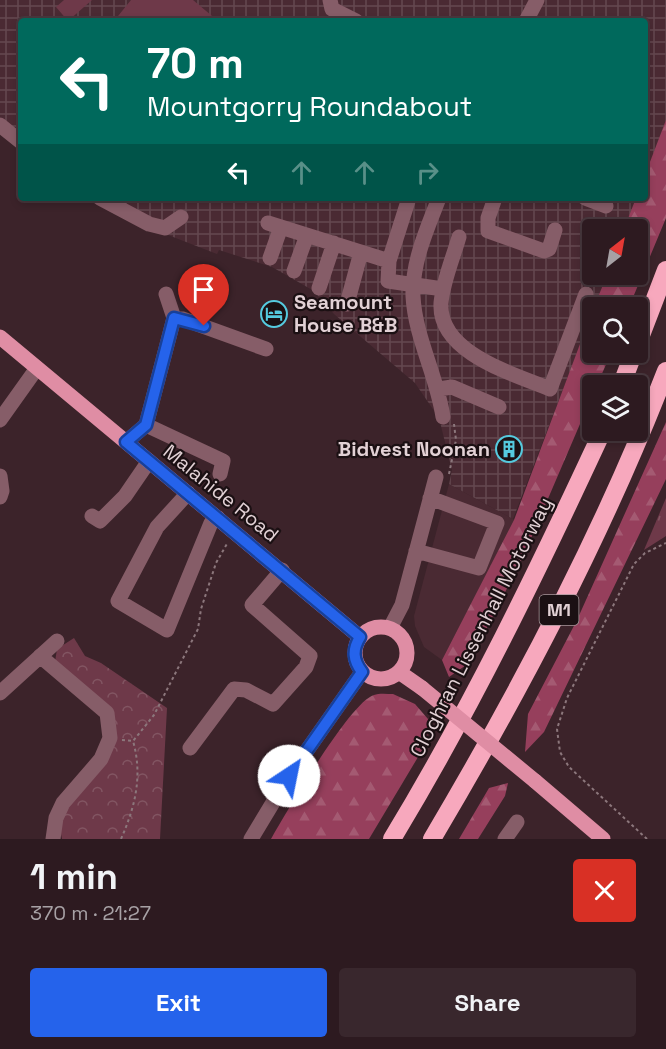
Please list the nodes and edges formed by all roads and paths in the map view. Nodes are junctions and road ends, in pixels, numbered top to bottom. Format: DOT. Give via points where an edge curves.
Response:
graph roads {
  1 [pos="330,0"];
  2 [pos="537,0"];
  3 [pos="350,18"];
  4 [pos="528,18"];
  5 [pos="0,125"];
  6 [pos="18,140"];
  7 [pos="106,201"];
  8 [pos="408,201"];
  9 [pos="438,201"];
  10 [pos="494,201"];
  11 [pos="593,201"];
  12 [pos="606,206"];
  13 [pos="182,217"];
  14 [pos="555,230"];
  15 [pos="307,235"];
  16 [pos="459,237"];
  17 [pos="334,243"];
  18 [pos="361,252"];
  19 [pos="270,258"];
  20 [pos="389,261"];
  21 [pos="666,270"];
  22 [pos="294,271"];
  23 [pos="414,285"];
  24 [pos="319,288"];
  25 [pos="443,289"];
  26 [pos="166,294"];
  27 [pos="586,294"];
  28 [pos="347,304"];
  29 [pos="648,317"];
  30 [pos="174,318"];
  31 [pos="0,337"];
  32 [pos="266,349"];
  33 [pos="37,368"];
  34 [pos="666,371"];
  35 [pos="439,389"];
  36 [pos="499,406"];
  37 [pos="443,417"];
  38 [pos="0,420"];
  39 [pos="146,425"];
  40 [pos="598,441"];
  41 [pos="126,442"];
  42 [pos="149,461"];
  43 [pos="220,474"];
  44 [pos="0,476"];
  45 [pos="436,477"];
  46 [pos="188,493"];
  47 [pos="0,497"];
  48 [pos="430,498"];
  49 [pos="92,516"];
  50 [pos="218,518"];
  51 [pos="236,532"];
  52 [pos="666,543"];
  53 [pos="416,551"];
  54 [pos="282,570"];
  55 [pos="390,628"];
  56 [pos="360,637"];
  57 [pos="57,641"];
  58 [pos="40,656"];
  59 [pos="362,672"];
  60 [pos="399,672"];
  61 [pos="0,693"];
  62 [pos="110,738"];
  63 [pos="133,741"];
  64 [pos="190,748"];
  65 [pos="517,822"];
  66 [pos="53,839"];
  67 [pos="121,839"];
  68 [pos="251,839"];
  69 [pos="392,839"];
  70 [pos="432,839"];
  71 [pos="505,839"];
  72 [pos="603,839"];
  73 [pos="647,839"];
  1 -- 3 [label="street" via="332,9"];
  2 -- 4 [label="street"];
  5 -- 6 [label="street"];
  7 -- 13 [label="street" via="165,228"];
  8 -- 20 [label="street"];
  9 -- 23 [label="street" via="419,254"];
  10 -- 14 [label="street" via="488,231 544,251 549,249"];
  11 -- 12 [label="street"];
  15 -- 17 [label="street"];
  15 -- 19 [label="street" via="274,225"];
  15 -- 22 [label="street"];
  16 -- 25 [label="street"];
  17 -- 18 [label="street"];
  17 -- 24 [label="street"];
  18 -- 20 [label="street"];
  18 -- 28 [label="street"];
  20 -- 23 [label="street" via="388,281"];
  21 -- 29 [label="highway"];
  23 -- 25 [label="street"];
  23 -- 35 [label="street" via="416,320"];
  25 -- 27 [label="street" via="445,323 457,343 477,358 549,389"];
  26 -- 30 [label="street"];
  30 -- 32 [label="street"];
  30 -- 39 [label="street"];
  31 -- 33 [label="main road, Malahide Road"];
  33 -- 38 [label="street"];
  33 -- 41 [label="main road, Malahide Road"];
  34 -- 70 [label="highway, M1" via="550,630"];
  35 -- 36 [label="street" via="452,387"];
  35 -- 37 [label="street"];
  37 -- 45 [label="path" via="449,417 456,426 455,449 449,476 437,473"];
  39 -- 41 [label="street"];
  39 -- 43 [label="street" via="224,461"];
  40 -- 69 [label="highway, Cloghran Lissenhall Motorway / M1" via="484,678"];
  41 -- 42 [label="main road, Malahide Road"];
  42 -- 46 [label="main road, Malahide Road"];
  42 -- 49 [label="street" via="126,496 100,521"];
  44 -- 47 [label="street"];
  45 -- 48 [label="street"];
  46 -- 50 [label="main road, Malahide Road"];
  46 -- 50 [label="street" via="157,527 118,601 167,630 211,523"];
  48 -- 53 [label="street"];
  48 -- 53 [label="street" via="497,523 479,568"];
  50 -- 51 [label="main road, Malahide Road"];
  51 -- 54 [label="main road, Malahide Road"];
  51 -- 63 [label="path" via="216,563 198,629 154,715"];
  52 -- 73 [label="path" via="634,564 567,698 557,729 560,752 569,767"];
  53 -- 55 [label="street" via="402,605"];
  54 -- 56 [label="main road, Malahide Road"];
  54 -- 64 [label="street" via="252,605 310,657 306,667 273,704 246,690 234,689"];
  55 -- 56 [label="main road" via="374,627"];
  55 -- 60 [label="main road" via="402,638 407,652"];
  56 -- 59 [label="main road" via="354,651"];
  57 -- 58 [label="street"];
  58 -- 61 [label="street"];
  58 -- 62 [label="street" via="107,713"];
  59 -- 60 [label="main road" via="377,679"];
  59 -- 68 [label="street" via="289,776"];
  60 -- 72 [label="main road, bridge"];
  62 -- 63 [label="path"];
  62 -- 66 [label="street" via="101,759 63,803"];
  63 -- 67 [label="path" via="138,761 137,789"];
  65 -- 71 [label="street"];
}
